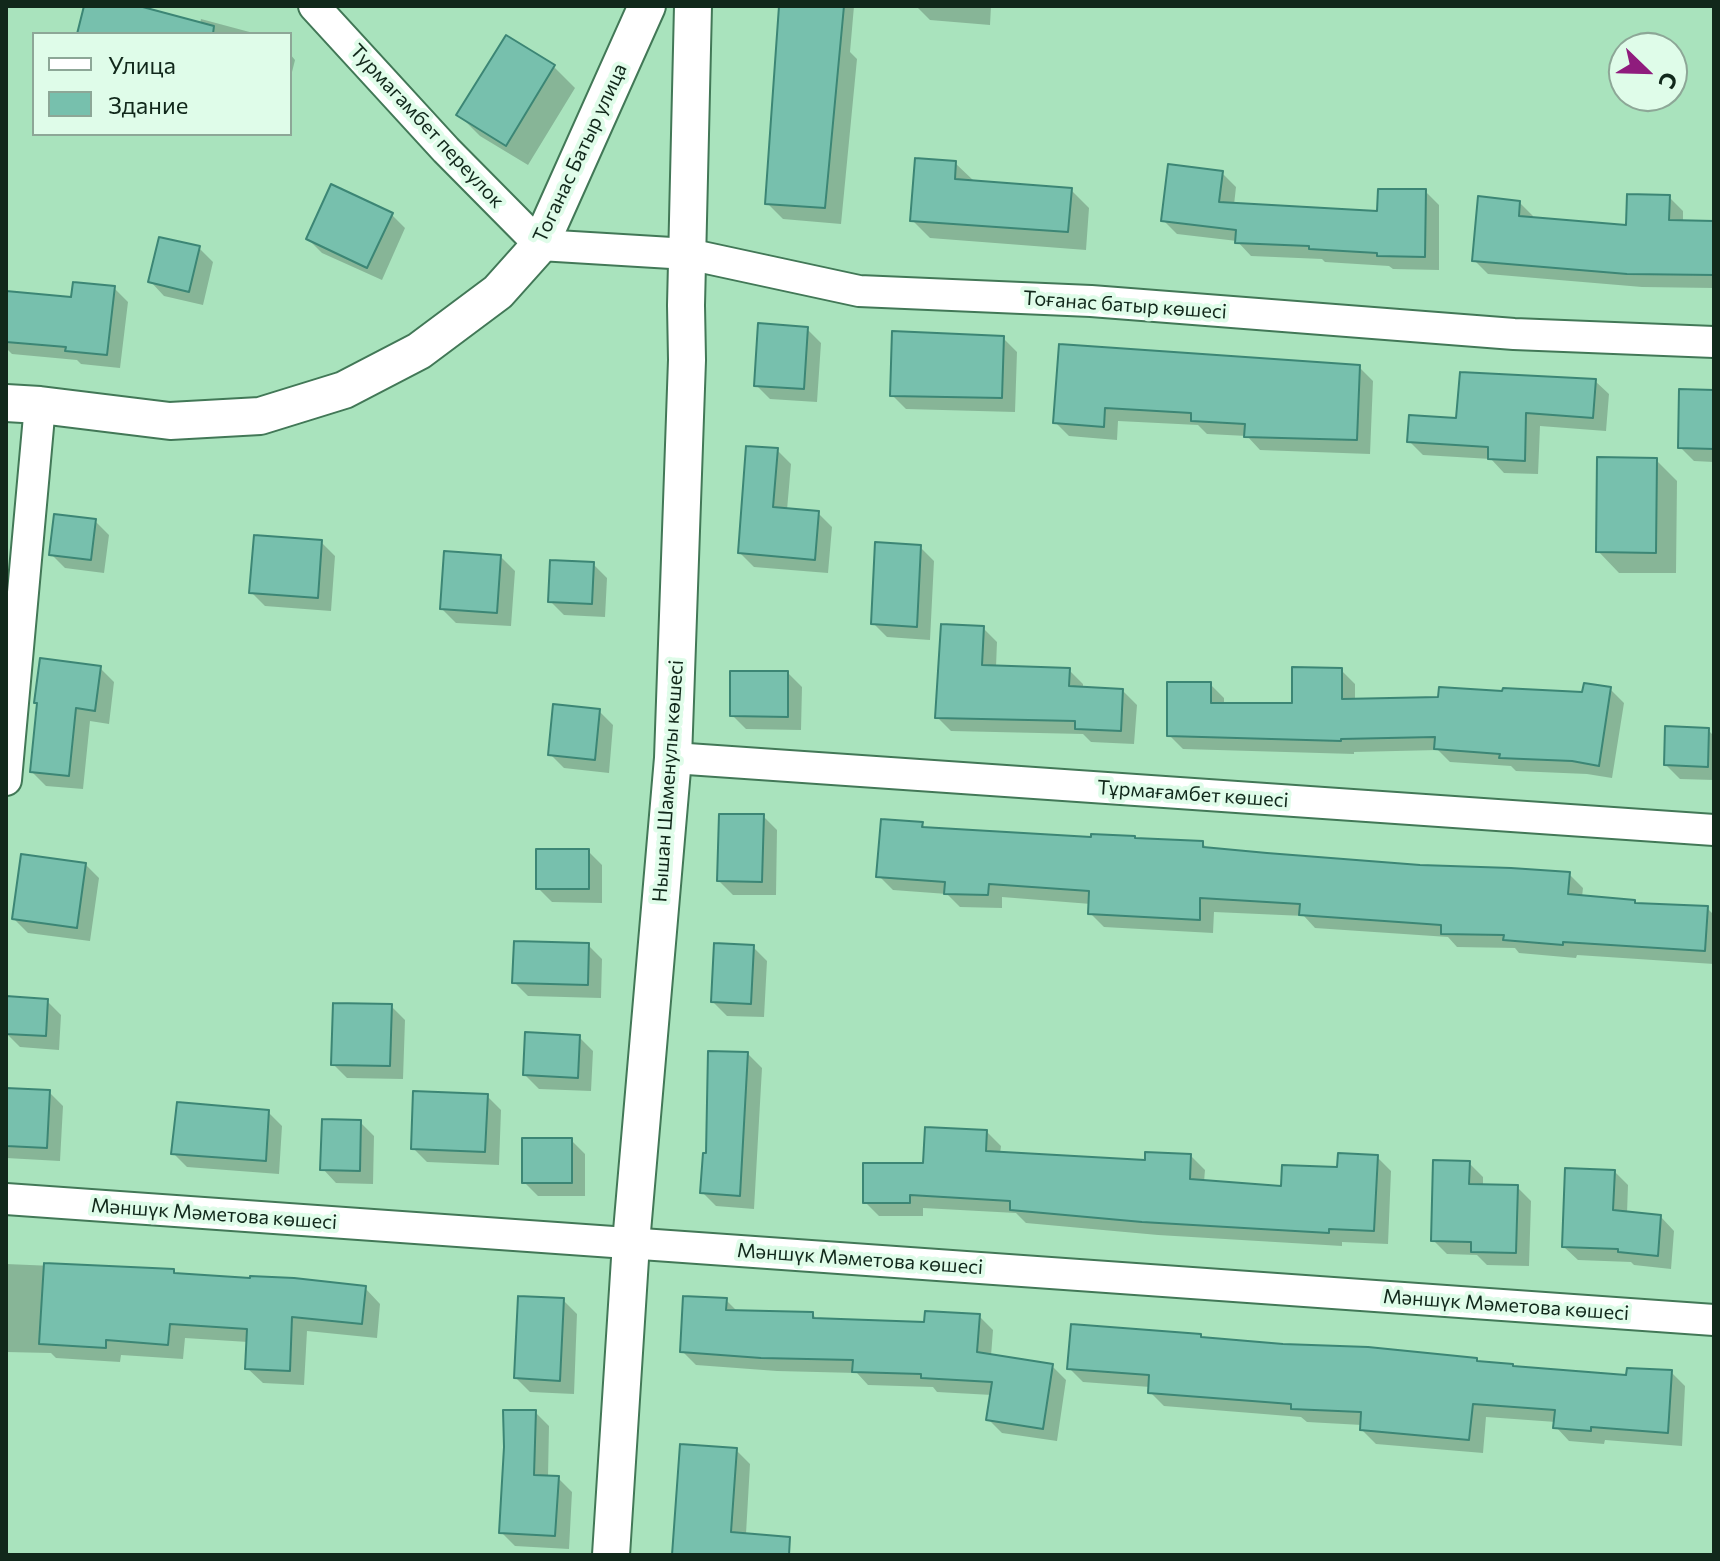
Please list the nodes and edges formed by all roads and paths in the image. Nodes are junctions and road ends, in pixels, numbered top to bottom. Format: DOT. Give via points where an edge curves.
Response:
graph roads {
  1 [pos="314,6"];
  2 [pos="647,6"];
  3 [pos="693,6"];
  4 [pos="540,245"];
  5 [pos="688,254"];
  6 [pos="1714,342"];
  7 [pos="23,404"];
  8 [pos="673,758"];
  9 [pos="6,780"];
  10 [pos="1714,830"];
  11 [pos="6,1199"];
  12 [pos="631,1243"];
  13 [pos="1714,1320"];
  14 [pos="611,1555"];
  1 -- 4 [label="street, Турмагамбет переулок"];
  2 -- 4 [label="street, Тоганас Батыр улица"];
  3 -- 5 [label="street, Нышан Шаменулы көшесі"];
  4 -- 5 [label="street, Тоғанас батыр көшесі"];
  4 -- 7 [label="street, Тоганас Батыр улица" via="498,292 419,351 344,390 260,416 170,421"];
  5 -- 6 [label="street, Тоғанас батыр көшесі" via="859,291"];
  5 -- 8 [label="street, Нышан Шаменулы көшесі"];
  7 -- 9 [label="street"];
  8 -- 10 [label="street, Тұрмағамбет көшесі"];
  8 -- 12 [label="street, Нышан Шаменулы көшесі"];
  11 -- 12 [label="street, Мәншүк Мәметова көшесі"];
  12 -- 13 [label="street, Мәншүк Мәметова көшесі"];
  12 -- 14 [label="street, Нышан Шаменулы көшесі"];
}
